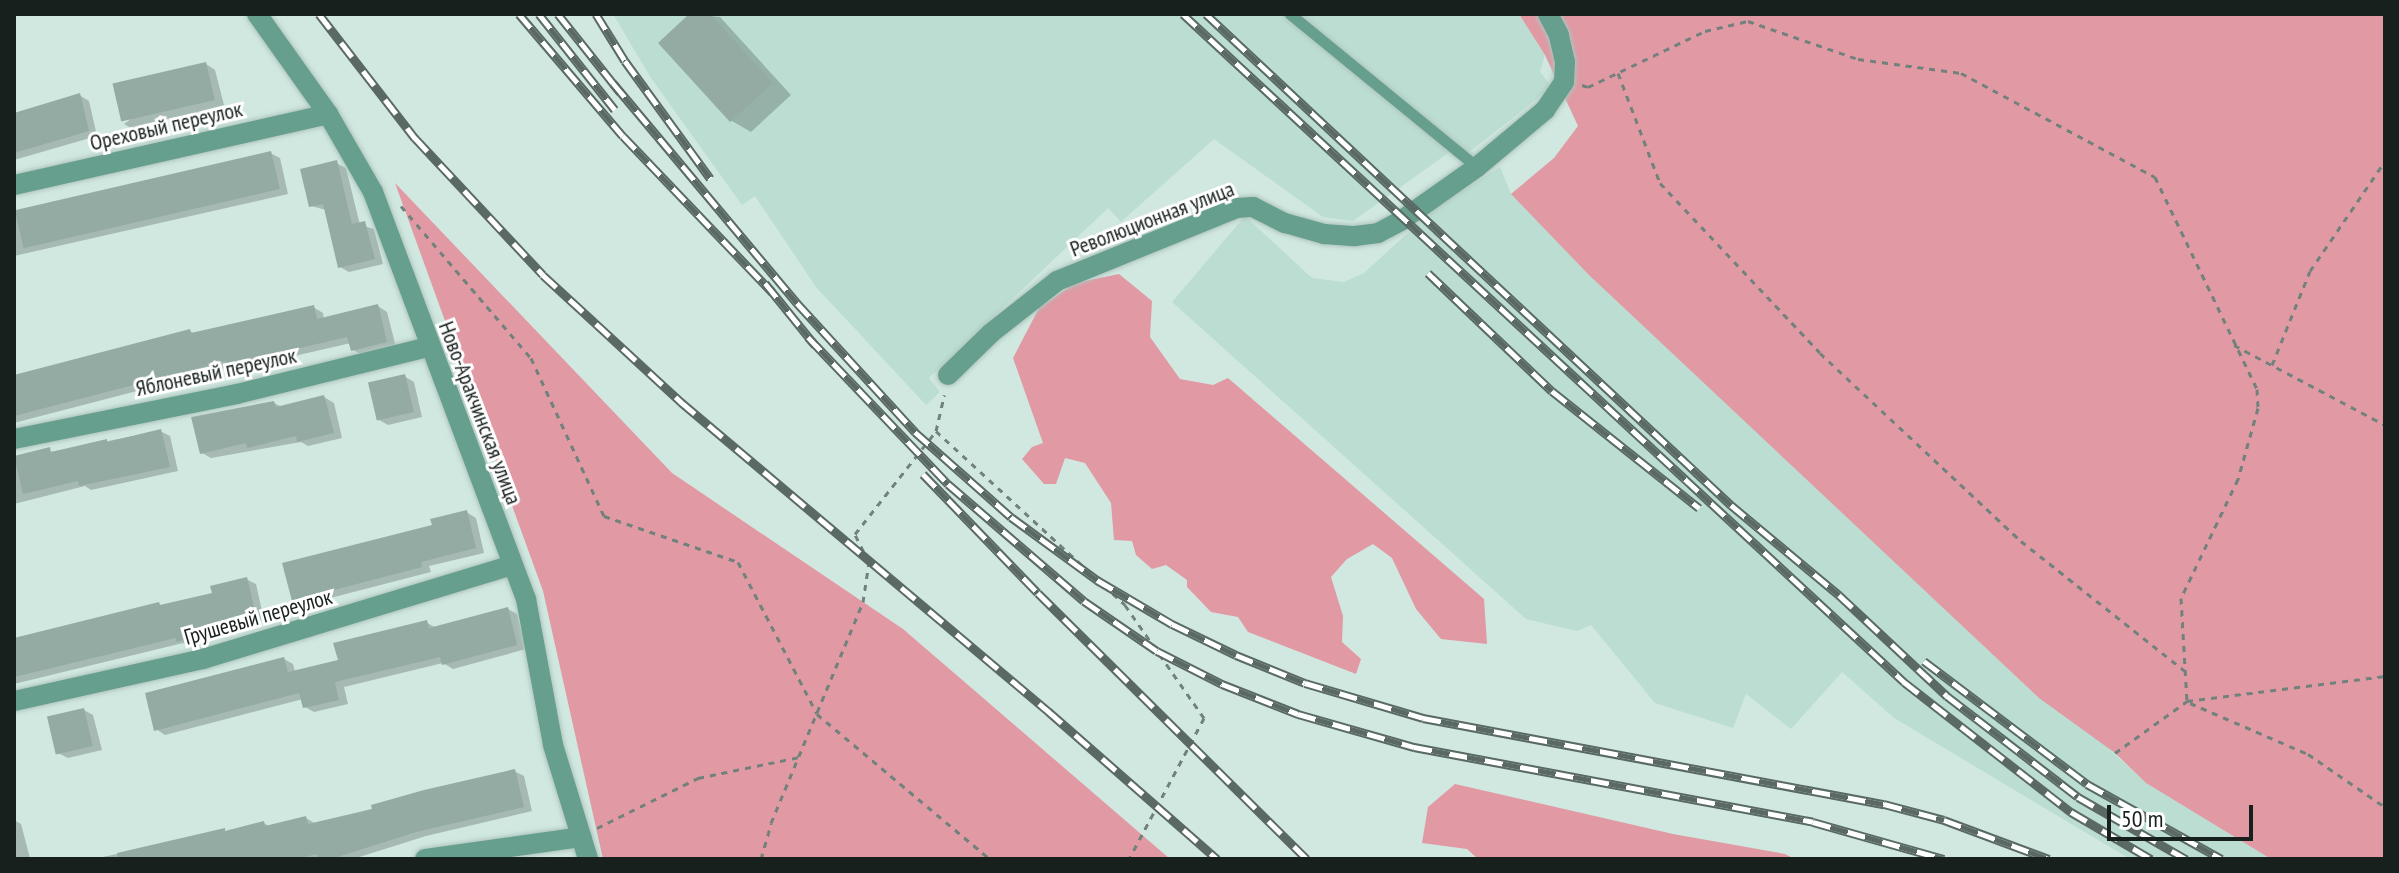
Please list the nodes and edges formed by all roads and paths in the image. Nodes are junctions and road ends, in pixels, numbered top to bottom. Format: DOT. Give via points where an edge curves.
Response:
graph roads {
  1 [pos="257,14"];
  2 [pos="1290,14"];
  3 [pos="1548,14"];
  4 [pos="1618,73"];
  5 [pos="1564,82"];
  6 [pos="328,114"];
  7 [pos="2385,161"];
  8 [pos="1477,167"];
  9 [pos="14,185"];
  10 [pos="401,206"];
  11 [pos="2234,345"];
  12 [pos="428,347"];
  13 [pos="2272,365"];
  14 [pos="948,375"];
  15 [pos="2385,425"];
  16 [pos="936,431"];
  17 [pos="14,439"];
  18 [pos="512,565"];
  19 [pos="2185,671"];
  20 [pos="2385,676"];
  21 [pos="14,701"];
  22 [pos="2187,701"];
  23 [pos="817,714"];
  24 [pos="2115,753"];
  25 [pos="799,757"];
  26 [pos="2385,807"];
  27 [pos="581,837"];
  28 [pos="425,859"];
  29 [pos="588,859"];
  30 [pos="761,859"];
  31 [pos="990,859"];
  32 [pos="1129,859"];
  1 -- 6 [label="street, Ново-Аракчинская улица"];
  2 -- 8 [label="lane"];
  3 -- 5 [label="street" via="1559,35"];
  4 -- 5 [label="path" via="1588,87"];
  4 -- 11 [label="path" via="1705,31 1748,21 1858,59 1961,73 2155,177"];
  4 -- 19 [label="path" via="1660,183 1820,353 2021,541"];
  5 -- 8 [label="street, Революционная улица" via="1545,110"];
  6 -- 9 [label="street, Ореховый переулок"];
  6 -- 12 [label="street, Ново-Аракчинская улица" via="373,192"];
  7 -- 13 [label="path" via="2310,271"];
  8 -- 14 [label="street, Революционная улица" via="1378,233 1324,234 1253,207 1237,208 1129,250 1037,293"];
  10 -- 23 [label="path" via="531,358 604,516 738,562"];
  11 -- 13 [label="path"];
  11 -- 19 [label="path" via="2257,389 2258,408 2238,479 2181,598"];
  12 -- 17 [label="street, Яблоневый переулок" via="237,394"];
  12 -- 18 [label="street, Ново-Аракчинская улица"];
  13 -- 15 [label="path"];
  14 -- 16 [label="path"];
  16 -- 23 [label="path" via="855,534 869,562 863,602"];
  16 -- 32 [label="path" via="1125,605 1204,718"];
  18 -- 21 [label="street, Грушевый переулок" via="203,659"];
  18 -- 27 [label="street, Ново-Аракчинская улица" via="526,599 553,745"];
  19 -- 22 [label="path"];
  20 -- 22 [label="path"];
  22 -- 24 [label="path"];
  22 -- 26 [label="path" via="2308,754"];
  23 -- 25 [label="path"];
  23 -- 31 [label="path"];
  25 -- 27 [label="path" via="698,778"];
  25 -- 30 [label="path"];
  27 -- 28 [label="street"];
  27 -- 29 [label="street, Ново-Аракчинская улица"];
}
